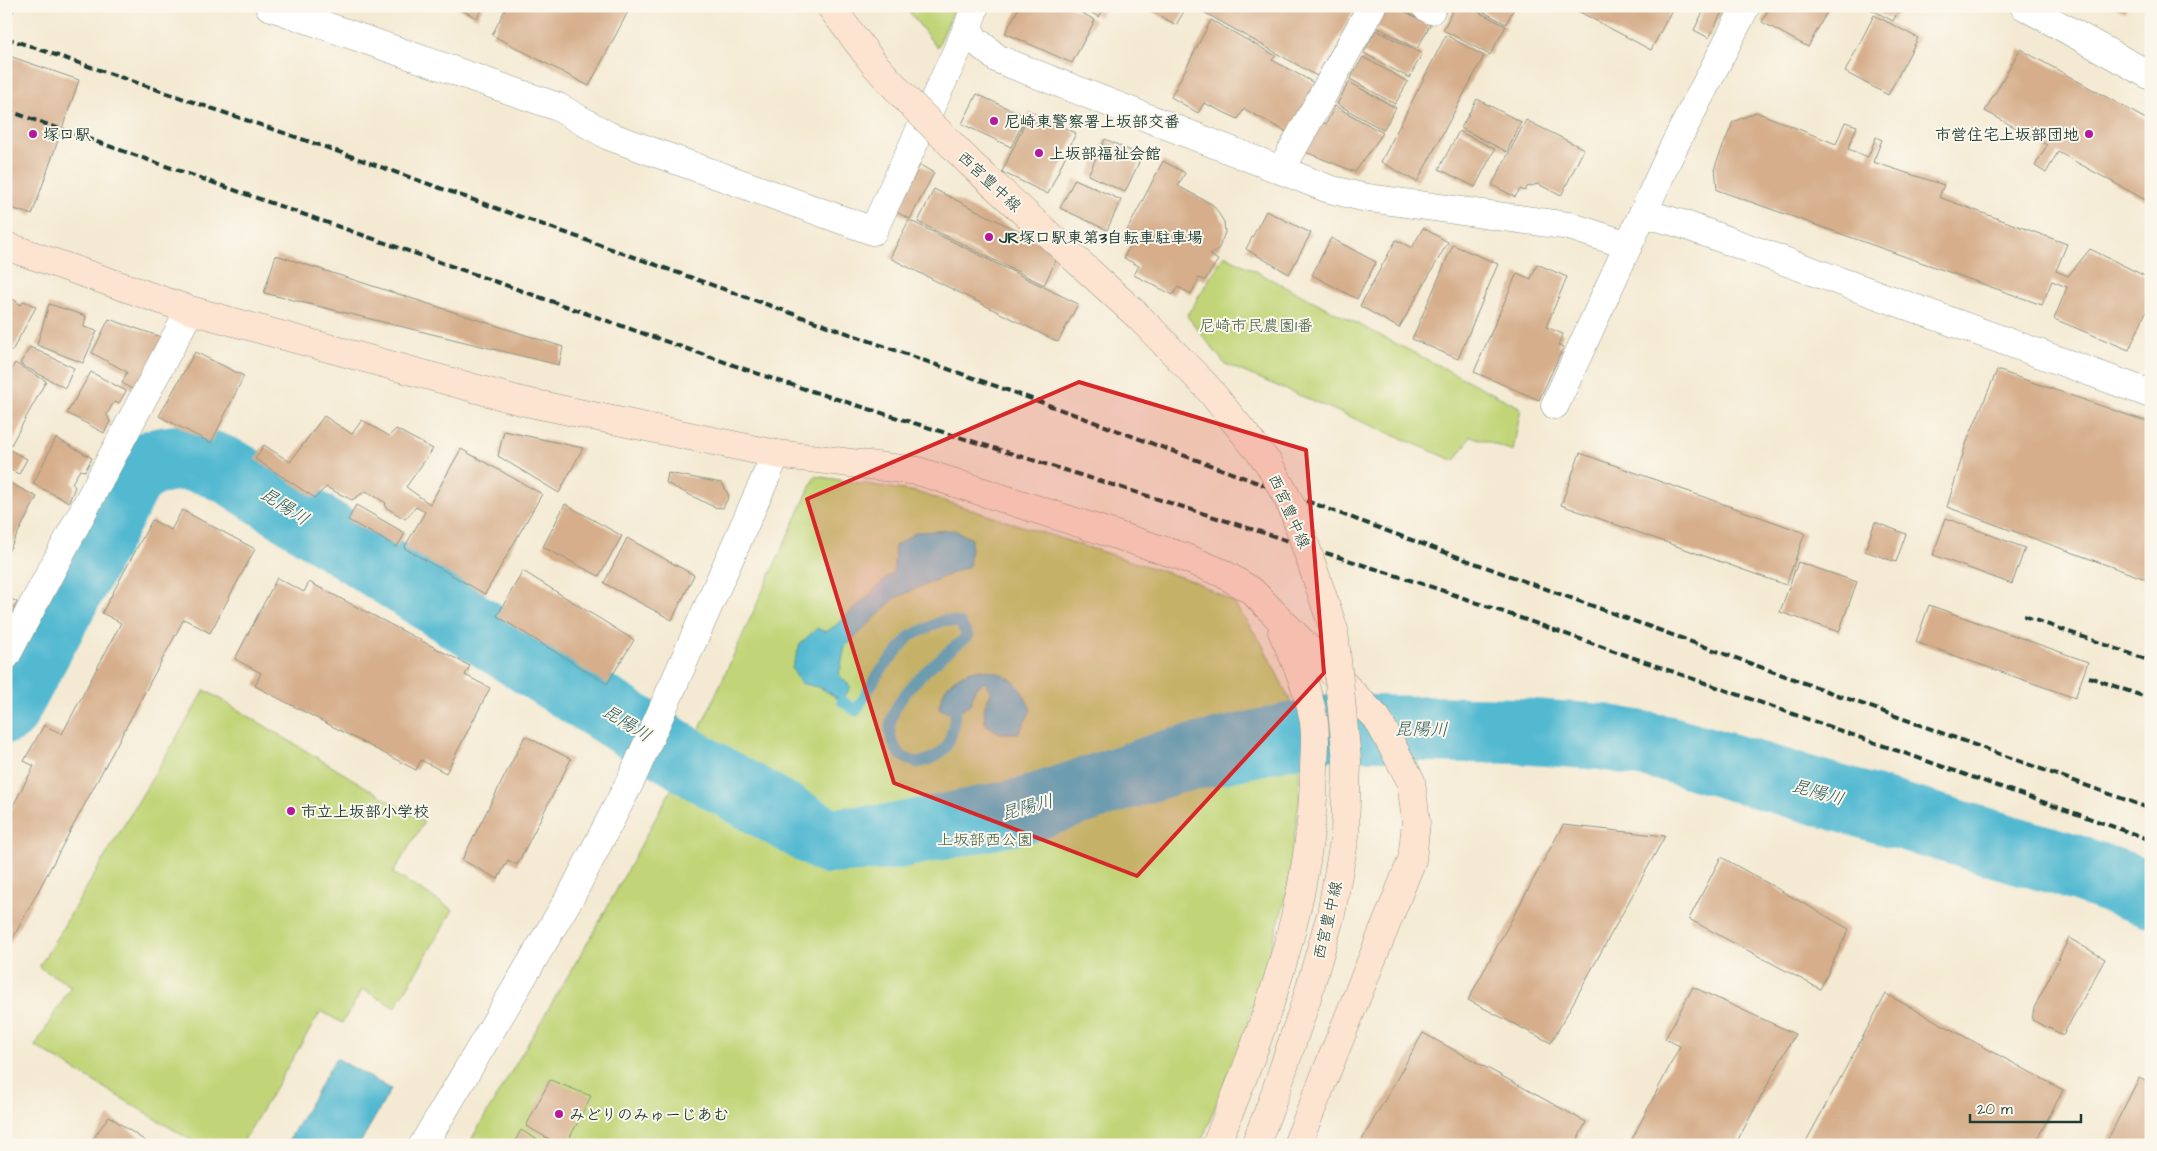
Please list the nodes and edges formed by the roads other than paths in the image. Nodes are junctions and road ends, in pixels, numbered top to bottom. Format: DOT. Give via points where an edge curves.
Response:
graph roads {
  1 [pos="269,6"];
  2 [pos="830,6"];
  3 [pos="1372,6"];
  4 [pos="1425,6"];
  5 [pos="1433,6"];
  6 [pos="1746,6"];
  7 [pos="2024,6"];
  8 [pos="972,17"];
  9 [pos="2151,76"];
  10 [pos="1281,170"];
  11 [pos="1642,213"];
  12 [pos="1628,245"];
  13 [pos="6,246"];
  14 [pos="190,310"];
  15 [pos="2151,394"];
  16 [pos="1555,405"];
  17 [pos="776,454"];
  18 [pos="1274,615"];
  19 [pos="6,656"];
  20 [pos="423,1145"];
  21 [pos="1216,1145"];
  22 [pos="1255,1145"];
  23 [pos="1297,1145"];
  1 -- 8 [label="street" via="558,107 609,136 873,231"];
  2 -- 22 [label="main road, 西宮豊中線, bridge" via="875,65 970,164 1138,317 1207,388 1269,464 1293,509 1334,630 1347,760 1345,836 1331,914 1306,1001 1272,1105"];
  3 -- 10 [label="street"];
  4 -- 5 [label="street" via="1431,10"];
  6 -- 11 [label="street"];
  7 -- 9 [label="street"];
  8 -- 10 [label="street" via="974,39 998,59"];
  10 -- 12 [label="street" via="1329,189 1362,197 1569,226"];
  11 -- 12 [label="street"];
  11 -- 15 [label="street" via="1682,224"];
  12 -- 16 [label="street"];
  13 -- 14 [label="main road"];
  14 -- 17 [label="main road" via="521,401"];
  14 -- 19 [label="street"];
  17 -- 18 [label="main road" via="918,470 1181,556 1222,573 1252,591"];
  17 -- 20 [label="street" via="644,752 573,892"];
  18 -- 21 [label="main road" via="1298,665 1314,719 1314,807 1303,889 1272,998"];
  18 -- 23 [label="main road" via="1377,718 1411,781 1416,822 1412,860"];
}
